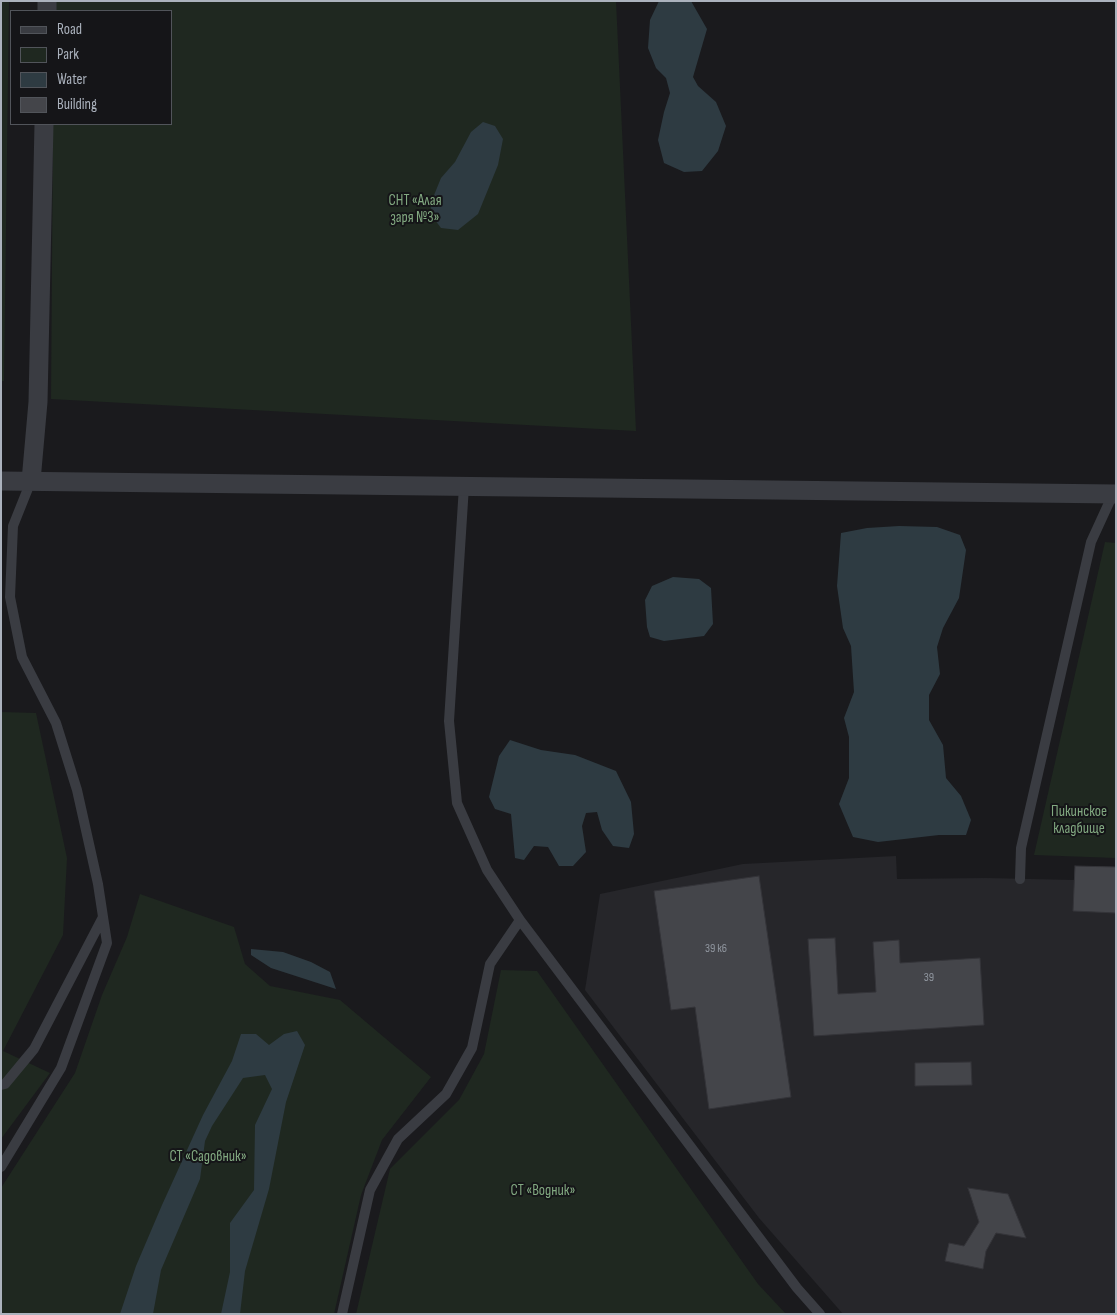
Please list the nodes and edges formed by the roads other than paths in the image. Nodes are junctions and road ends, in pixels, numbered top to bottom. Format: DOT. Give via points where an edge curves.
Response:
graph roads {
  1 [pos="44,125"];
  2 [pos="1,481"];
  3 [pos="31,481"];
  4 [pos="464,486"];
  5 [pos="1115,494"];
  6 [pos="1020,879"];
  7 [pos="102,917"];
  8 [pos="520,920"];
  9 [pos="1,1085"];
  10 [pos="1,1167"];
  11 [pos="342,1314"];
  12 [pos="820,1314"];
  1 -- 3 [label="street" via="38,402"];
  2 -- 3 [label="street"];
  3 -- 4 [label="street"];
  3 -- 7 [label="lane" via="13,526 10,597 22,656 56,723 77,790"];
  4 -- 5 [label="street"];
  4 -- 8 [label="lane" via="449,720 457,803 487,870"];
  5 -- 6 [label="lane" via="1091,542 1021,848"];
  7 -- 9 [label="lane" via="34,1049"];
  7 -- 10 [label="lane" via="107,943 61,1068"];
  8 -- 11 [label="lane" via="490,964 472,1048 446,1094 398,1139 370,1190"];
  8 -- 12 [label="lane"];
}
